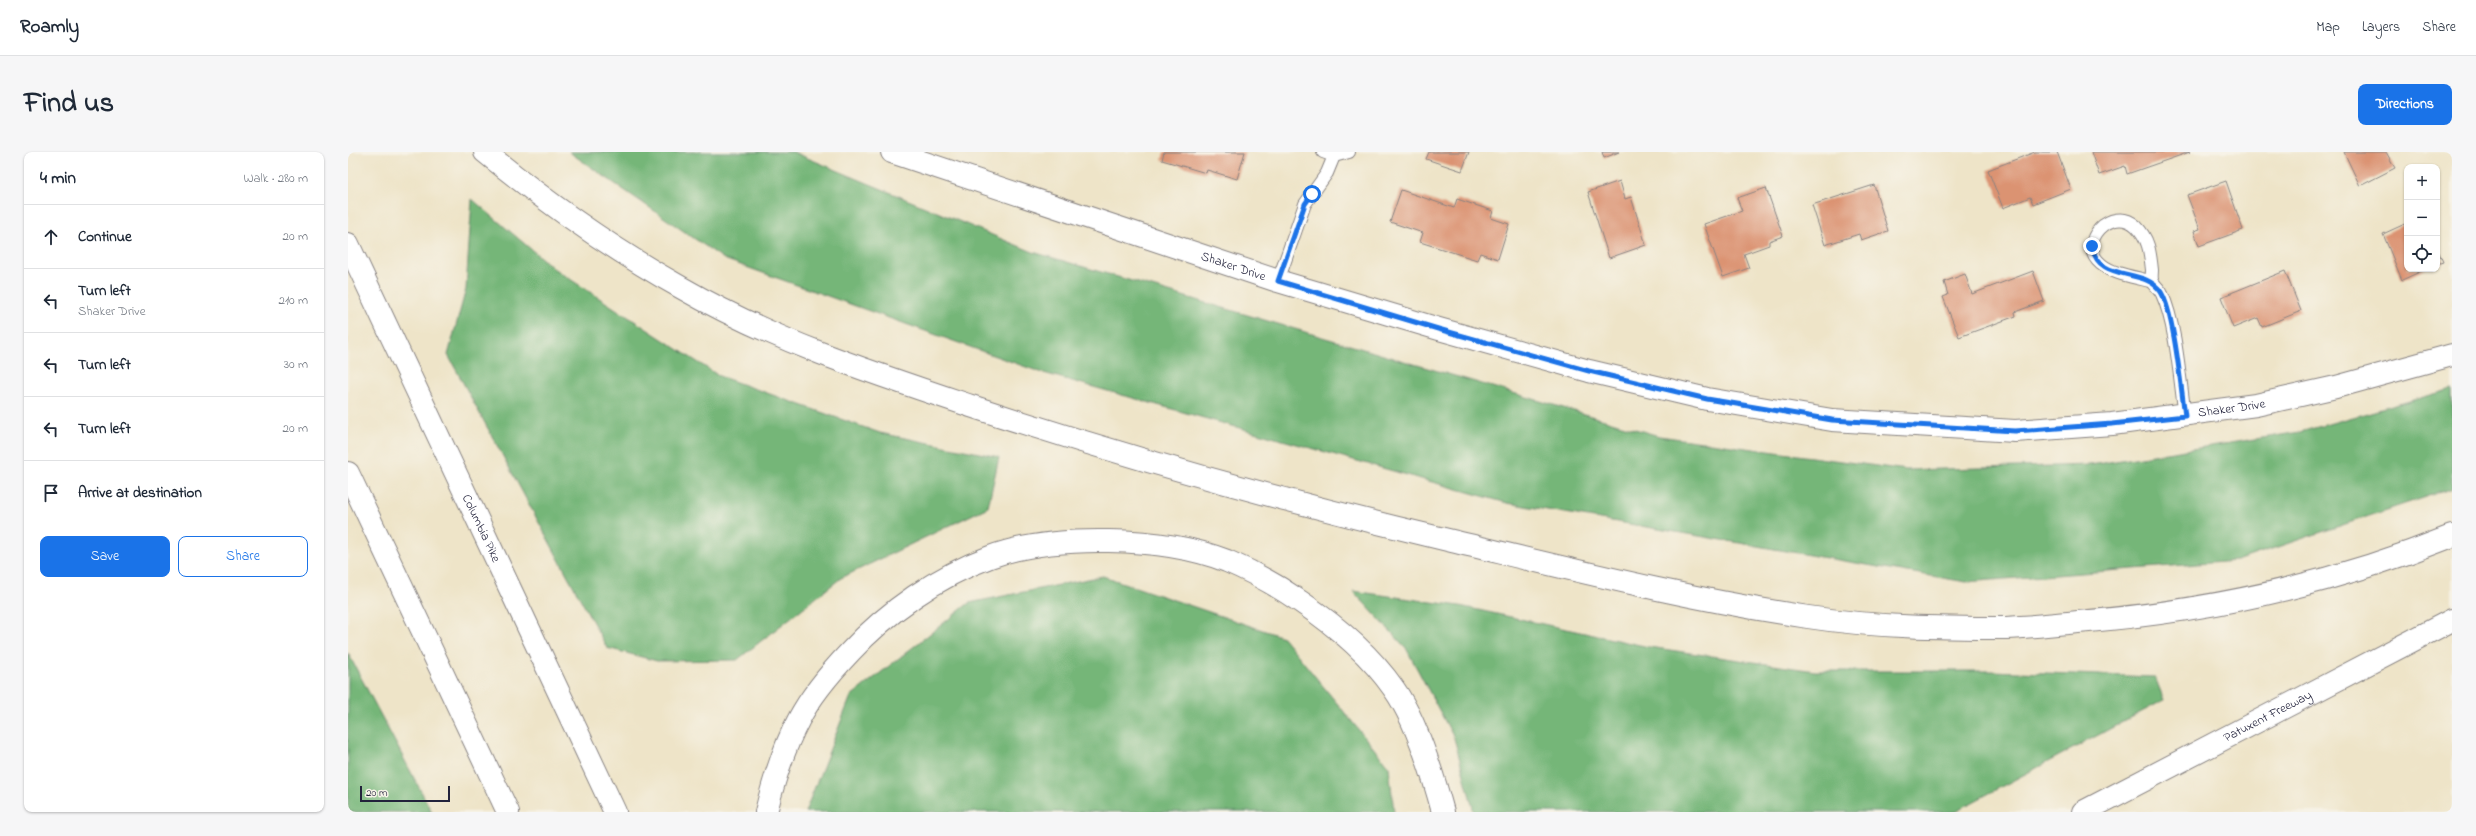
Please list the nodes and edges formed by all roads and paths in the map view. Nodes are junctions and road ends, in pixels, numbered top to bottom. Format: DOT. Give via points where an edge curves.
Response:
graph roads {
  1 [pos="485,152"];
  2 [pos="892,152"];
  3 [pos="1323,152"];
  4 [pos="1350,152"];
  5 [pos="1334,156"];
  6 [pos="348,244"];
  7 [pos="1278,281"];
  8 [pos="2153,282"];
  9 [pos="2452,355"];
  10 [pos="2185,416"];
  11 [pos="348,473"];
  12 [pos="2452,536"];
  13 [pos="2452,620"];
  14 [pos="508,812"];
  15 [pos="615,812"];
  16 [pos="766,812"];
  17 [pos="1443,812"];
  18 [pos="2083,812"];
  1 -- 12 [label="main road" via="604,242 686,291 772,332 860,369 1022,423 1217,481 1379,524 1700,597 1811,618 1906,626 2009,628 2129,618 2236,601 2339,575"];
  2 -- 7 [label="main road, Shaker Drive"];
  3 -- 5 [label="lane"];
  4 -- 5 [label="lane"];
  5 -- 7 [label="lane" via="1305,204"];
  6 -- 15 [label="main road, Columbia Pike"];
  7 -- 10 [label="main road, Shaker Drive" via="1589,371 1707,399 1832,420 2015,431"];
  8 -- 8 [label="lane" via="2149,245 2143,233 2132,223 2122,219 2112,220 2100,228 2093,237 2092,246 2094,256 2101,264 2110,270"];
  8 -- 10 [label="lane" via="2162,292 2169,315"];
  9 -- 10 [label="main road, Shaker Drive" via="2263,404"];
  11 -- 14 [label="main road"];
  13 -- 18 [label="main road, Patuxent Freeway"];
  16 -- 17 [label="main road" via="778,764 800,717 828,675 872,628 924,589 990,556 1058,542 1120,540 1178,548 1226,561 1275,585 1320,615 1362,653 1395,690 1433,777"];
}
